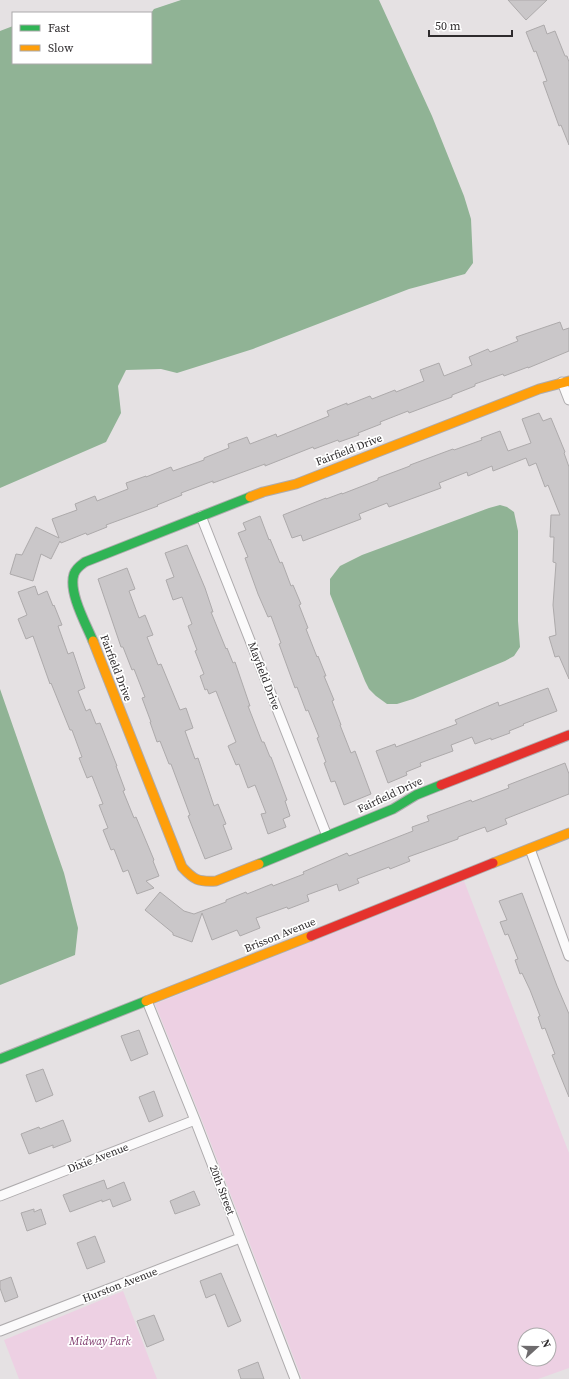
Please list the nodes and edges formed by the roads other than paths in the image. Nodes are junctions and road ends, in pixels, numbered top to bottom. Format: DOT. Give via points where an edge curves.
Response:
graph roads {
  1 [pos="566,382"];
  2 [pos="569,400"];
  3 [pos="201,516"];
  4 [pos="569,735"];
  5 [pos="569,833"];
  6 [pos="327,836"];
  7 [pos="530,849"];
  8 [pos="569,956"];
  9 [pos="147,1001"];
  10 [pos="0,1059"];
  11 [pos="195,1120"];
  12 [pos="0,1196"];
  13 [pos="240,1238"];
  14 [pos="0,1331"];
  15 [pos="295,1379"];
  1 -- 2 [label="street, Fairfield Drive"];
  1 -- 3 [label="street, Fairfield Drive" via="539,389 296,484 263,492"];
  3 -- 6 [label="street, Mayfield Drive"];
  3 -- 6 [label="street, Fairfield Drive" via="85,562 77,567 73,577 74,593 182,867 192,878 202,882 216,881"];
  4 -- 6 [label="street, Fairfield Drive" via="416,795 393,809"];
  5 -- 7 [label="street, Brisson Avenue"];
  7 -- 8 [label="street"];
  7 -- 9 [label="street, Brisson Avenue"];
  9 -- 10 [label="street, Brisson Avenue"];
  9 -- 11 [label="street, 20th Street"];
  11 -- 12 [label="street, Dixie Avenue"];
  11 -- 13 [label="street, 20th Street"];
  13 -- 14 [label="street, Hurston Avenue"];
  13 -- 15 [label="street, 20th Street"];
}
